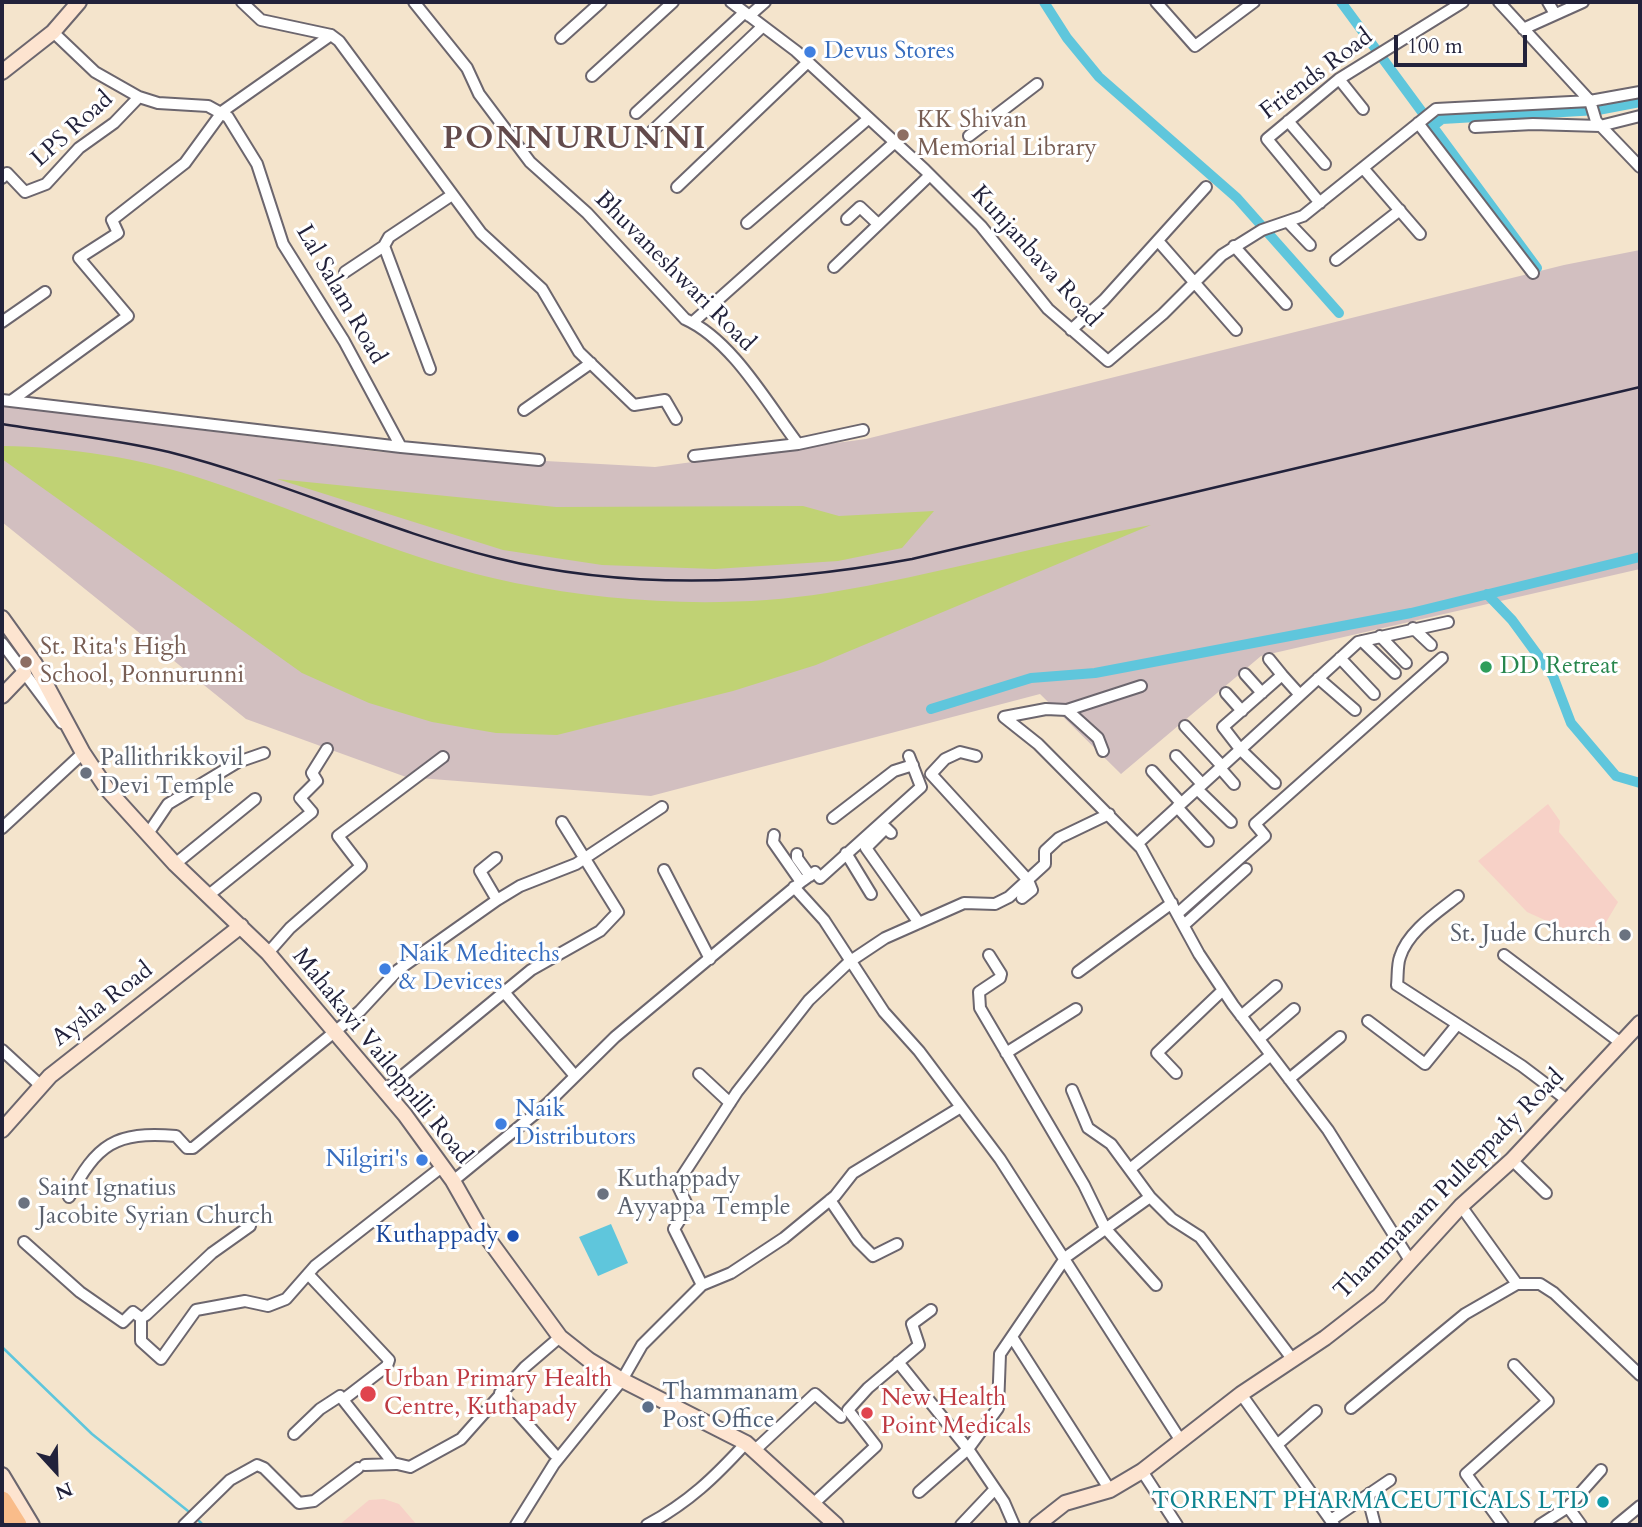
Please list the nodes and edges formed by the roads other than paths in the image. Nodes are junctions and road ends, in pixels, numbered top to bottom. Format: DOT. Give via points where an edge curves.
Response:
graph roads {
  1 [pos="79,2"];
  2 [pos="242,2"];
  3 [pos="414,2"];
  4 [pos="601,2"];
  5 [pos="673,2"];
  6 [pos="731,2"];
  7 [pos="765,2"];
  8 [pos="1156,2"];
  9 [pos="1254,2"];
  10 [pos="1463,2"];
  11 [pos="1499,2"];
  12 [pos="1548,2"];
  13 [pos="1583,2"];
  14 [pos="1555,14"];
  15 [pos="746,15"];
  16 [pos="762,27"];
  17 [pos="1523,29"];
  18 [pos="53,32"];
  19 [pos="331,35"];
  20 [pos="561,38"];
  21 [pos="807,62"];
  22 [pos="3,68"];
  23 [pos="592,76"];
  24 [pos="1339,79"];
  25 [pos="1037,84"];
  26 [pos="1640,92"];
  27 [pos="139,97"];
  28 [pos="1590,102"];
  29 [pos="1363,109"];
  30 [pos="223,111"];
  31 [pos="636,113"];
  32 [pos="1640,116"];
  33 [pos="868,119"];
  34 [pos="1288,121"];
  35 [pos="1418,122"];
  36 [pos="1598,123"];
  37 [pos="1475,127"];
  38 [pos="969,136"];
  39 [pos="645,138"];
  40 [pos="894,144"];
  41 [pos="1325,164"];
  42 [pos="1640,167"];
  43 [pos="1363,168"];
  44 [pos="930,175"];
  45 [pos="2,178"];
  46 [pos="677,187"];
  47 [pos="1206,187"];
  48 [pos="452,195"];
  49 [pos="1320,203"];
  50 [pos="1400,211"];
  51 [pos="847,219"];
  52 [pos="747,223"];
  53 [pos="1289,223"];
  54 [pos="878,224"];
  55 [pos="1420,234"];
  56 [pos="1158,242"];
  57 [pos="1310,245"];
  58 [pos="384,246"];
  59 [pos="1234,246"];
  60 [pos="1336,260"];
  61 [pos="834,267"];
  62 [pos="345,272"];
  63 [pos="1533,273"];
  64 [pos="1197,282"];
  65 [pos="45,292"];
  66 [pos="1286,304"];
  67 [pos="2,321"];
  68 [pos="693,322"];
  69 [pos="1071,330"];
  70 [pos="1236,330"];
  71 [pos="591,363"];
  72 [pos="430,369"];
  73 [pos="6,400"];
  74 [pos="524,410"];
  75 [pos="676,419"];
  76 [pos="863,430"];
  77 [pos="798,444"];
  78 [pos="401,447"];
  79 [pos="694,456"];
  80 [pos="539,460"];
  81 [pos="2,618"];
  82 [pos="1448,622"];
  83 [pos="1413,628"];
  84 [pos="1380,636"];
  85 [pos="1362,641"];
  86 [pos="2,643"];
  87 [pos="1431,645"];
  88 [pos="1340,658"];
  89 [pos="1442,658"];
  90 [pos="1269,659"];
  91 [pos="1406,663"];
  92 [pos="24,673"];
  93 [pos="1395,673"];
  94 [pos="1245,674"];
  95 [pos="1282,675"];
  96 [pos="1318,678"];
  97 [pos="1141,687"];
  98 [pos="1226,693"];
  99 [pos="1262,693"];
  100 [pos="1374,694"];
  101 [pos="1300,695"];
  102 [pos="2,696"];
  103 [pos="1067,710"];
  104 [pos="1242,710"];
  105 [pos="1355,710"];
  106 [pos="1185,726"];
  107 [pos="71,732"];
  108 [pos="327,749"];
  109 [pos="1240,749"];
  110 [pos="1103,751"];
  111 [pos="83,753"];
  112 [pos="264,753"];
  113 [pos="976,756"];
  114 [pos="443,757"];
  115 [pos="1177,757"];
  116 [pos="1221,767"];
  117 [pos="1152,771"];
  118 [pos="931,774"];
  119 [pos="917,777"];
  120 [pos="1275,783"];
  121 [pos="1234,784"];
  122 [pos="1200,786"];
  123 [pos="255,799"];
  124 [pos="1179,805"];
  125 [pos="662,807"];
  126 [pos="1109,814"];
  127 [pos="833,818"];
  128 [pos="562,822"];
  129 [pos="1231,822"];
  130 [pos="2,828"];
  131 [pos="891,833"];
  132 [pos="147,835"];
  133 [pos="775,835"];
  134 [pos="1208,841"];
  135 [pos="863,844"];
  136 [pos="1137,844"];
  137 [pos="781,853"];
  138 [pos="846,853"];
  139 [pos="496,858"];
  140 [pos="586,859"];
  141 [pos="176,864"];
  142 [pos="1246,869"];
  143 [pos="664,870"];
  144 [pos="802,882"];
  145 [pos="1030,885"];
  146 [pos="1045,891"];
  147 [pos="210,894"];
  148 [pos="871,894"];
  149 [pos="1458,896"];
  150 [pos="1022,898"];
  151 [pos="497,900"];
  152 [pos="1175,909"];
  153 [pos="919,923"];
  154 [pos="1184,925"];
  155 [pos="241,926"];
  156 [pos="268,953"];
  157 [pos="989,955"];
  158 [pos="1504,956"];
  159 [pos="710,958"];
  160 [pos="849,961"];
  161 [pos="1078,972"];
  162 [pos="1276,986"];
  163 [pos="1223,990"];
  164 [pos="504,992"];
  165 [pos="1076,1009"];
  166 [pos="1294,1009"];
  167 [pos="1241,1016"];
  168 [pos="1368,1021"];
  169 [pos="1640,1023"];
  170 [pos="1457,1026"];
  171 [pos="333,1033"];
  172 [pos="1340,1037"];
  173 [pos="1259,1039"];
  174 [pos="1621,1043"];
  175 [pos="2,1050"];
  176 [pos="1006,1053"];
  177 [pos="1271,1055"];
  178 [pos="1176,1073"];
  179 [pos="699,1074"];
  180 [pos="575,1076"];
  181 [pos="1289,1079"];
  182 [pos="40,1085"];
  183 [pos="1072,1090"];
  184 [pos="384,1091"];
  185 [pos="1567,1100"];
  186 [pos="730,1103"];
  187 [pos="961,1107"];
  188 [pos="2,1130"];
  189 [pos="1512,1160"];
  190 [pos="443,1166"];
  191 [pos="1130,1169"];
  192 [pos="453,1181"];
  193 [pos="1546,1193"];
  194 [pos="69,1197"];
  195 [pos="1150,1197"];
  196 [pos="830,1200"];
  197 [pos="1461,1206"];
  198 [pos="250,1226"];
  199 [pos="1105,1228"];
  200 [pos="24,1242"];
  201 [pos="897,1244"];
  202 [pos="1066,1257"];
  203 [pos="1411,1262"];
  204 [pos="308,1274"];
  205 [pos="1517,1284"];
  206 [pos="702,1285"];
  207 [pos="1156,1285"];
  208 [pos="931,1310"];
  209 [pos="141,1318"];
  210 [pos="560,1337"];
  211 [pos="1012,1337"];
  212 [pos="1293,1360"];
  213 [pos="898,1362"];
  214 [pos="1514,1365"];
  215 [pos="1640,1375"];
  216 [pos="622,1380"];
  217 [pos="500,1393"];
  218 [pos="1241,1394"];
  219 [pos="344,1399"];
  220 [pos="1351,1408"];
  221 [pos="1317,1411"];
  222 [pos="841,1417"];
  223 [pos="295,1434"];
  224 [pos="1181,1441"];
  225 [pos="1278,1444"];
  226 [pos="751,1447"];
  227 [pos="968,1448"];
  228 [pos="554,1454"];
  229 [pos="396,1465"];
  230 [pos="1601,1470"];
  231 [pos="1142,1471"];
  232 [pos="2,1475"];
  233 [pos="1390,1480"];
  234 [pos="995,1489"];
  235 [pos="1110,1490"];
  236 [pos="919,1492"];
  237 [pos="1370,1493"];
  238 [pos="2,1501"];
  239 [pos="813,1504"];
  240 [pos="1640,1506"];
  241 [pos="1568,1507"];
  242 [pos="1332,1523"];
  243 [pos="1498,1524"];
  244 [pos="17,1525"];
  245 [pos="32,1525"];
  246 [pos="184,1525"];
  247 [pos="516,1525"];
  248 [pos="647,1525"];
  249 [pos="836,1525"];
  250 [pos="961,1525"];
  251 [pos="1014,1525"];
  252 [pos="1037,1525"];
  253 [pos="1177,1525"];
  254 [pos="1376,1525"];
  255 [pos="1540,1525"];
  256 [pos="1581,1525"];
  257 [pos="1617,1525"];
  1 -- 18 [label="main road"];
  2 -- 19 [label="street" via="261,20"];
  3 -- 68 [label="street, Bhuvaneshwari Road" via="467,68 479,93 530,162 587,213 665,299"];
  4 -- 20 [label="street"];
  5 -- 23 [label="street"];
  6 -- 15 [label="street, Kunjanbava Road"];
  7 -- 15 [label="street"];
  8 -- 9 [label="street" via="1195,46"];
  10 -- 24 [label="street, Friends Road"];
  11 -- 17 [label="street"];
  12 -- 14 [label="street"];
  13 -- 14 [label="street"];
  14 -- 17 [label="street"];
  15 -- 16 [label="street, Kunjanbava Road"];
  15 -- 31 [label="street"];
  16 -- 21 [label="street, Kunjanbava Road"];
  16 -- 39 [label="street"];
  17 -- 28 [label="street"];
  18 -- 22 [label="main road"];
  18 -- 27 [label="street" via="95,72"];
  19 -- 30 [label="street"];
  19 -- 48 [label="street"];
  21 -- 33 [label="street, Kunjanbava Road"];
  21 -- 46 [label="street"];
  24 -- 29 [label="street"];
  24 -- 34 [label="street, Friends Road"];
  25 -- 38 [label="street"];
  26 -- 28 [label="street"];
  27 -- 30 [label="street"];
  27 -- 45 [label="street, LPS Road" via="42,187 24,192 7,173"];
  28 -- 35 [label="street, Kunjanbava Road" via="1436,109"];
  28 -- 36 [label="street"];
  30 -- 73 [label="street" via="185,163 112,220 118,233 79,258 128,316"];
  30 -- 78 [label="street, Lal Salam Road" via="257,164 283,244 344,341"];
  32 -- 36 [label="street"];
  33 -- 40 [label="street, Kunjanbava Road"];
  33 -- 52 [label="street"];
  34 -- 41 [label="street"];
  34 -- 49 [label="street, Friends Road" via="1267,139"];
  35 -- 43 [label="street, Kunjanbava Road"];
  35 -- 63 [label="street"];
  36 -- 37 [label="street"];
  36 -- 42 [label="street"];
  40 -- 44 [label="street, Kunjanbava Road"];
  40 -- 68 [label="street"];
  43 -- 49 [label="street, Kunjanbava Road"];
  43 -- 50 [label="street"];
  44 -- 54 [label="street"];
  44 -- 69 [label="street, Kunjanbava Road"];
  47 -- 56 [label="street"];
  48 -- 58 [label="street" via="389,237"];
  48 -- 71 [label="street" via="481,233 542,289 579,352"];
  49 -- 53 [label="street, Kunjanbava Road"];
  50 -- 55 [label="street"];
  50 -- 60 [label="street"];
  51 -- 54 [label="street" via="860,207"];
  53 -- 57 [label="street"];
  53 -- 59 [label="street, Kunjanbava Road" via="1262,230"];
  54 -- 61 [label="street"];
  56 -- 64 [label="street"];
  56 -- 69 [label="street"];
  58 -- 62 [label="street"];
  58 -- 72 [label="street"];
  59 -- 64 [label="street, Kunjanbava Road"];
  59 -- 66 [label="street"];
  64 -- 69 [label="street, Kunjanbava Road" via="1113,359 1103,359"];
  64 -- 70 [label="street"];
  65 -- 67 [label="street"];
  68 -- 77 [label="street, Bhuvaneshwari Road" via="725,348"];
  71 -- 74 [label="street"];
  71 -- 75 [label="street" via="634,405 665,400"];
  73 -- 78 [label="street"];
  76 -- 77 [label="street"];
  77 -- 79 [label="street"];
  78 -- 80 [label="street"];
  81 -- 107 [label="main road, Mahakavi Vailoppilli Road" via="57,698"];
  82 -- 83 [label="street"];
  83 -- 84 [label="street"];
  83 -- 87 [label="street"];
  84 -- 85 [label="street"];
  84 -- 91 [label="street"];
  85 -- 88 [label="street"];
  85 -- 93 [label="street"];
  86 -- 92 [label="street"];
  88 -- 96 [label="street"];
  88 -- 100 [label="street"];
  89 -- 152 [label="street" via="1255,824 1265,836"];
  90 -- 95 [label="street"];
  92 -- 102 [label="main road"];
  92 -- 107 [label="street"];
  94 -- 99 [label="street"];
  95 -- 99 [label="street"];
  95 -- 101 [label="street"];
  96 -- 101 [label="street"];
  96 -- 105 [label="street"];
  97 -- 103 [label="street"];
  98 -- 104 [label="street"];
  99 -- 104 [label="street"];
  101 -- 109 [label="street"];
  103 -- 110 [label="street" via="1098,738"];
  103 -- 126 [label="street" via="1004,717"];
  104 -- 109 [label="street" via="1223,727"];
  106 -- 116 [label="street"];
  107 -- 111 [label="main road, Mahakavi Vailoppilli Road"];
  108 -- 147 [label="street" via="312,774 317,781 300,798 312,812"];
  109 -- 116 [label="street"];
  109 -- 120 [label="street"];
  111 -- 130 [label="street"];
  111 -- 132 [label="main road, Mahakavi Vailoppilli Road"];
  112 -- 132 [label="street" via="238,762 168,804"];
  113 -- 118 [label="street" via="960,752"];
  114 -- 156 [label="street" via="338,836 361,866"];
  115 -- 122 [label="street"];
  116 -- 121 [label="street"];
  116 -- 122 [label="street"];
  117 -- 124 [label="street"];
  118 -- 119 [label="street"];
  118 -- 145 [label="street"];
  119 -- 127 [label="street" via="911,761"];
  119 -- 135 [label="street" via="921,787"];
  122 -- 124 [label="street"];
  122 -- 129 [label="street"];
  123 -- 141 [label="street"];
  124 -- 134 [label="street"];
  124 -- 136 [label="street"];
  125 -- 140 [label="street"];
  126 -- 136 [label="street"];
  126 -- 145 [label="street" via="1059,838 1045,851 1045,864"];
  128 -- 140 [label="street"];
  131 -- 135 [label="street" via="886,828"];
  132 -- 141 [label="main road, Mahakavi Vailoppilli Road"];
  133 -- 137 [label="street" via="773,842"];
  135 -- 138 [label="street"];
  135 -- 153 [label="street"];
  136 -- 152 [label="street"];
  137 -- 144 [label="street"];
  137 -- 144 [label="street" via="794,849"];
  138 -- 144 [label="street" via="820,878 815,872"];
  138 -- 148 [label="street"];
  139 -- 151 [label="street" via="480,871"];
  140 -- 151 [label="street"];
  140 -- 164 [label="street" via="618,912 600,931 531,970"];
  141 -- 147 [label="main road, Mahakavi Vailoppilli Road"];
  142 -- 154 [label="street"];
  143 -- 159 [label="street"];
  144 -- 159 [label="street"];
  144 -- 160 [label="street"];
  145 -- 146 [label="street" via="1035,894"];
  145 -- 150 [label="street"];
  145 -- 153 [label="street" via="995,904 964,903"];
  147 -- 155 [label="main road, Mahakavi Vailoppilli Road"];
  149 -- 170 [label="street" via="1409,941 1400,956 1397,985"];
  151 -- 171 [label="street" via="398,970"];
  152 -- 154 [label="street"];
  152 -- 161 [label="street"];
  153 -- 160 [label="street"];
  154 -- 163 [label="street"];
  155 -- 156 [label="main road, Mahakavi Vailoppilli Road"];
  155 -- 182 [label="main road, Aysha Road"];
  156 -- 171 [label="main road, Mahakavi Vailoppilli Road"];
  157 -- 176 [label="street" via="1000,978 978,997"];
  158 -- 174 [label="street"];
  159 -- 180 [label="street"];
  160 -- 186 [label="street" via="809,1000"];
  160 -- 187 [label="street" via="884,1013"];
  162 -- 167 [label="street"];
  163 -- 167 [label="street"];
  163 -- 178 [label="street" via="1157,1053"];
  164 -- 180 [label="street"];
  164 -- 184 [label="street"];
  165 -- 176 [label="street"];
  166 -- 173 [label="street"];
  167 -- 173 [label="street"];
  168 -- 170 [label="street" via="1425,1064"];
  169 -- 174 [label="main road, Thammanam Pulleppady Road"];
  170 -- 185 [label="street"];
  171 -- 184 [label="main road, Mahakavi Vailoppilli Road"];
  171 -- 194 [label="street" via="194,1148 187,1148 176,1136 121,1138 102,1148 86,1166"];
  172 -- 181 [label="street"];
  173 -- 177 [label="street"];
  174 -- 185 [label="main road, Thammanam Pulleppady Road"];
  175 -- 182 [label="street"];
  176 -- 199 [label="street"];
  177 -- 181 [label="street"];
  177 -- 191 [label="street"];
  179 -- 186 [label="street"];
  180 -- 192 [label="street"];
  181 -- 203 [label="street" via="1328,1130"];
  182 -- 188 [label="main road, Aysha Road"];
  183 -- 191 [label="street" via="1088,1128 1111,1143"];
  184 -- 190 [label="main road, Mahakavi Vailoppilli Road"];
  185 -- 189 [label="main road, Thammanam Pulleppady Road"];
  186 -- 206 [label="street" via="677,1184 688,1207 674,1229"];
  187 -- 196 [label="street" via="853,1173"];
  187 -- 202 [label="street"];
  189 -- 193 [label="street"];
  189 -- 197 [label="main road, Thammanam Pulleppady Road"];
  190 -- 192 [label="main road, Mahakavi Vailoppilli Road"];
  190 -- 204 [label="street"];
  191 -- 195 [label="street"];
  192 -- 210 [label="main road, Mahakavi Vailoppilli Road" via="478,1225"];
  195 -- 199 [label="street"];
  195 -- 212 [label="street" via="1200,1237"];
  196 -- 201 [label="street" via="873,1256"];
  196 -- 206 [label="street" via="731,1273"];
  197 -- 203 [label="main road, Thammanam Pulleppady Road"];
  197 -- 205 [label="street"];
  198 -- 209 [label="street" via="212,1253"];
  199 -- 202 [label="street"];
  199 -- 207 [label="street"];
  200 -- 209 [label="street" via="119,1321 134,1312"];
  202 -- 211 [label="street"];
  202 -- 224 [label="street"];
  203 -- 212 [label="main road, Thammanam Pulleppady Road" via="1379,1296"];
  204 -- 209 [label="street" via="286,1299 268,1306 245,1301 196,1311 161,1359 141,1341"];
  204 -- 219 [label="street" via="389,1360"];
  205 -- 215 [label="street" via="1540,1284 1554,1293"];
  205 -- 220 [label="street" via="1465,1314"];
  206 -- 216 [label="street" via="642,1345"];
  208 -- 213 [label="street" via="912,1324 919,1345"];
  210 -- 216 [label="main road, Mahakavi Vailoppilli Road"];
  210 -- 217 [label="street"];
  211 -- 227 [label="street" via="1000,1354 998,1408"];
  211 -- 235 [label="street"];
  212 -- 218 [label="main road, Thammanam Pulleppady Road"];
  213 -- 227 [label="street"];
  213 -- 239 [label="street" via="848,1410 876,1446"];
  214 -- 243 [label="street" via="1548,1401 1466,1474"];
  216 -- 226 [label="main road, Mahakavi Vailoppilli Road"];
  216 -- 247 [label="street" via="554,1464"];
  217 -- 228 [label="street"];
  217 -- 229 [label="street" via="455,1443 410,1466"];
  218 -- 224 [label="main road, Thammanam Pulleppady Road"];
  218 -- 225 [label="street"];
  219 -- 223 [label="street" via="337,1397"];
  219 -- 229 [label="street"];
  221 -- 225 [label="street"];
  222 -- 226 [label="street" via="815,1394"];
  224 -- 231 [label="main road, Thammanam Pulleppady Road"];
  225 -- 242 [label="street"];
  226 -- 239 [label="main road, Mahakavi Vailoppilli Road"];
  226 -- 248 [label="street" via="693,1497"];
  227 -- 234 [label="street"];
  227 -- 236 [label="street"];
  229 -- 246 [label="street" via="362,1466 314,1501 299,1503 257,1465 230,1480"];
  230 -- 241 [label="street"];
  231 -- 235 [label="main road, Thammanam Pulleppady Road"];
  231 -- 253 [label="street"];
  232 -- 245 [label="main road"];
  233 -- 237 [label="street"];
  234 -- 250 [label="street"];
  234 -- 251 [label="street"];
  235 -- 252 [label="main road, Thammanam Pulleppady Road" via="1065,1503"];
  237 -- 242 [label="street"];
  237 -- 254 [label="street"];
  238 -- 244 [label="highway"];
  239 -- 249 [label="main road, Mahakavi Vailoppilli Road"];
  240 -- 257 [label="street"];
  241 -- 255 [label="street"];
  241 -- 256 [label="street"];
}
